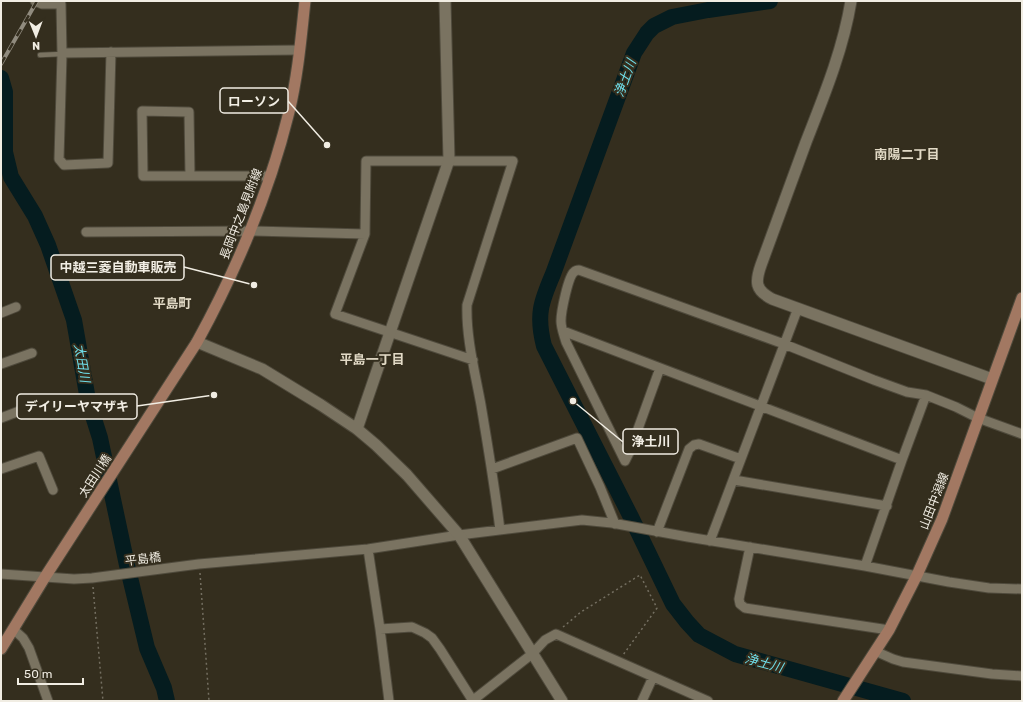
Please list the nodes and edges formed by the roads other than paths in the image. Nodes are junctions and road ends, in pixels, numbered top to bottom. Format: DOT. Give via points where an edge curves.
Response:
graph roads {
  1 [pos="35,1"];
  2 [pos="305,1"];
  3 [pos="445,1"];
  4 [pos="851,1"];
  5 [pos="300,50"];
  6 [pos="111,52"];
  7 [pos="62,54"];
  8 [pos="40,55"];
  9 [pos="449,160"];
  10 [pos="190,176"];
  11 [pos="271,176"];
  12 [pos="251,231"];
  13 [pos="86,232"];
  14 [pos="365,234"];
  15 [pos="1022,298"];
  16 [pos="16,307"];
  17 [pos="798,308"];
  18 [pos="1,312"];
  19 [pos="563,332"];
  20 [pos="390,333"];
  21 [pos="197,342"];
  22 [pos="784,344"];
  23 [pos="32,353"];
  24 [pos="473,360"];
  25 [pos="1,364"];
  26 [pos="660,368"];
  27 [pos="992,379"];
  28 [pos="926,395"];
  29 [pos="43,402"];
  30 [pos="762,407"];
  31 [pos="1,418"];
  32 [pos="978,418"];
  33 [pos="357,429"];
  34 [pos="1022,434"];
  35 [pos="136,437"];
  36 [pos="741,458"];
  37 [pos="902,460"];
  38 [pos="1,469"];
  39 [pos="492,469"];
  40 [pos="734,480"];
  41 [pos="52,490"];
  42 [pos="887,506"];
  43 [pos="615,524"];
  44 [pos="500,530"];
  45 [pos="655,532"];
  46 [pos="459,535"];
  47 [pos="710,541"];
  48 [pos="750,547"];
  49 [pos="368,549"];
  50 [pos="865,566"];
  51 [pos="1,574"];
  52 [pos="917,576"];
  53 [pos="45,577"];
  54 [pos="1022,589"];
  55 [pos="13,629"];
  56 [pos="380,629"];
  57 [pos="889,630"];
  58 [pos="1,650"];
  59 [pos="875,651"];
  60 [pos="532,654"];
  61 [pos="1022,676"];
  62 [pos="653,677"];
  63 [pos="845,698"];
  64 [pos="48,701"];
  65 [pos="388,701"];
  66 [pos="473,701"];
  67 [pos="562,701"];
  68 [pos="642,701"];
  69 [pos="708,701"];
  1 -- 7 [label="street" via="42,4 61,4"];
  2 -- 5 [label="main road, 長岡中之島見附線"];
  3 -- 9 [label="street"];
  4 -- 17 [label="street" via="839,52 757,279 757,284 765,295"];
  5 -- 6 [label="street"];
  5 -- 11 [label="main road, 長岡中之島見附線" via="289,111"];
  6 -- 7 [label="street"];
  6 -- 7 [label="street" via="108,163 64,165 59,159"];
  7 -- 8 [label="lane"];
  9 -- 14 [label="street" via="366,161"];
  9 -- 20 [label="street"];
  9 -- 24 [label="street" via="514,161 467,305"];
  10 -- 10 [label="street" via="143,176 142,111 189,112"];
  10 -- 11 [label="street"];
  11 -- 12 [label="main road, 長岡中之島見附線"];
  12 -- 13 [label="street"];
  12 -- 14 [label="street"];
  12 -- 21 [label="main road, 長岡中之島見附線"];
  14 -- 20 [label="street" via="335,314"];
  15 -- 27 [label="main road, 山田中潟線"];
  16 -- 18 [label="street"];
  17 -- 22 [label="street"];
  17 -- 27 [label="street"];
  19 -- 22 [label="street" via="561,322 571,277 574,272 580,270"];
  19 -- 26 [label="street"];
  19 -- 26 [label="street" via="625,461"];
  20 -- 24 [label="street"];
  20 -- 33 [label="street"];
  21 -- 33 [label="street" via="262,369"];
  21 -- 35 [label="main road, 長岡中之島見附線"];
  22 -- 28 [label="street" via="907,392"];
  22 -- 30 [label="street"];
  23 -- 25 [label="street"];
  24 -- 39 [label="street"];
  26 -- 30 [label="street"];
  27 -- 32 [label="main road, 山田中潟線"];
  28 -- 32 [label="street"];
  28 -- 37 [label="street"];
  29 -- 31 [label="street"];
  30 -- 36 [label="street"];
  30 -- 37 [label="street"];
  32 -- 34 [label="street"];
  32 -- 52 [label="main road, 山田中潟線" via="942,519"];
  33 -- 46 [label="street" via="407,475"];
  35 -- 53 [label="main road, 太田川橋"];
  36 -- 40 [label="street"];
  36 -- 45 [label="street" via="699,444 694,445 690,449"];
  37 -- 42 [label="street"];
  38 -- 41 [label="street" via="39,456"];
  39 -- 43 [label="street" via="576,438"];
  39 -- 44 [label="street"];
  40 -- 42 [label="street"];
  40 -- 47 [label="street"];
  42 -- 50 [label="street"];
  43 -- 44 [label="street, 平島橋" via="582,520"];
  43 -- 45 [label="street, 平島橋"];
  44 -- 46 [label="street, 平島橋"];
  45 -- 47 [label="street, 平島橋"];
  46 -- 49 [label="street, 平島橋"];
  46 -- 60 [label="street"];
  47 -- 48 [label="street, 平島橋"];
  48 -- 50 [label="street, 平島橋"];
  48 -- 57 [label="street" via="739,599 745,608"];
  49 -- 53 [label="street, 平島橋" via="74,579"];
  49 -- 56 [label="street"];
  50 -- 52 [label="street, 平島橋"];
  51 -- 53 [label="street, 平島橋"];
  52 -- 54 [label="street, 平島橋" via="989,588"];
  52 -- 57 [label="main road, 山田中潟線"];
  53 -- 55 [label="main road"];
  55 -- 58 [label="main road"];
  55 -- 64 [label="street" via="29,648"];
  56 -- 65 [label="street"];
  56 -- 66 [label="street" via="412,627 432,638"];
  57 -- 59 [label="main road, 山田中潟線"];
  59 -- 61 [label="street" via="903,662"];
  59 -- 63 [label="main road, 山田中潟線"];
  60 -- 62 [label="street" via="545,640 556,634"];
  60 -- 66 [label="street"];
  60 -- 67 [label="street"];
  62 -- 68 [label="street"];
  62 -- 69 [label="street"];
}
